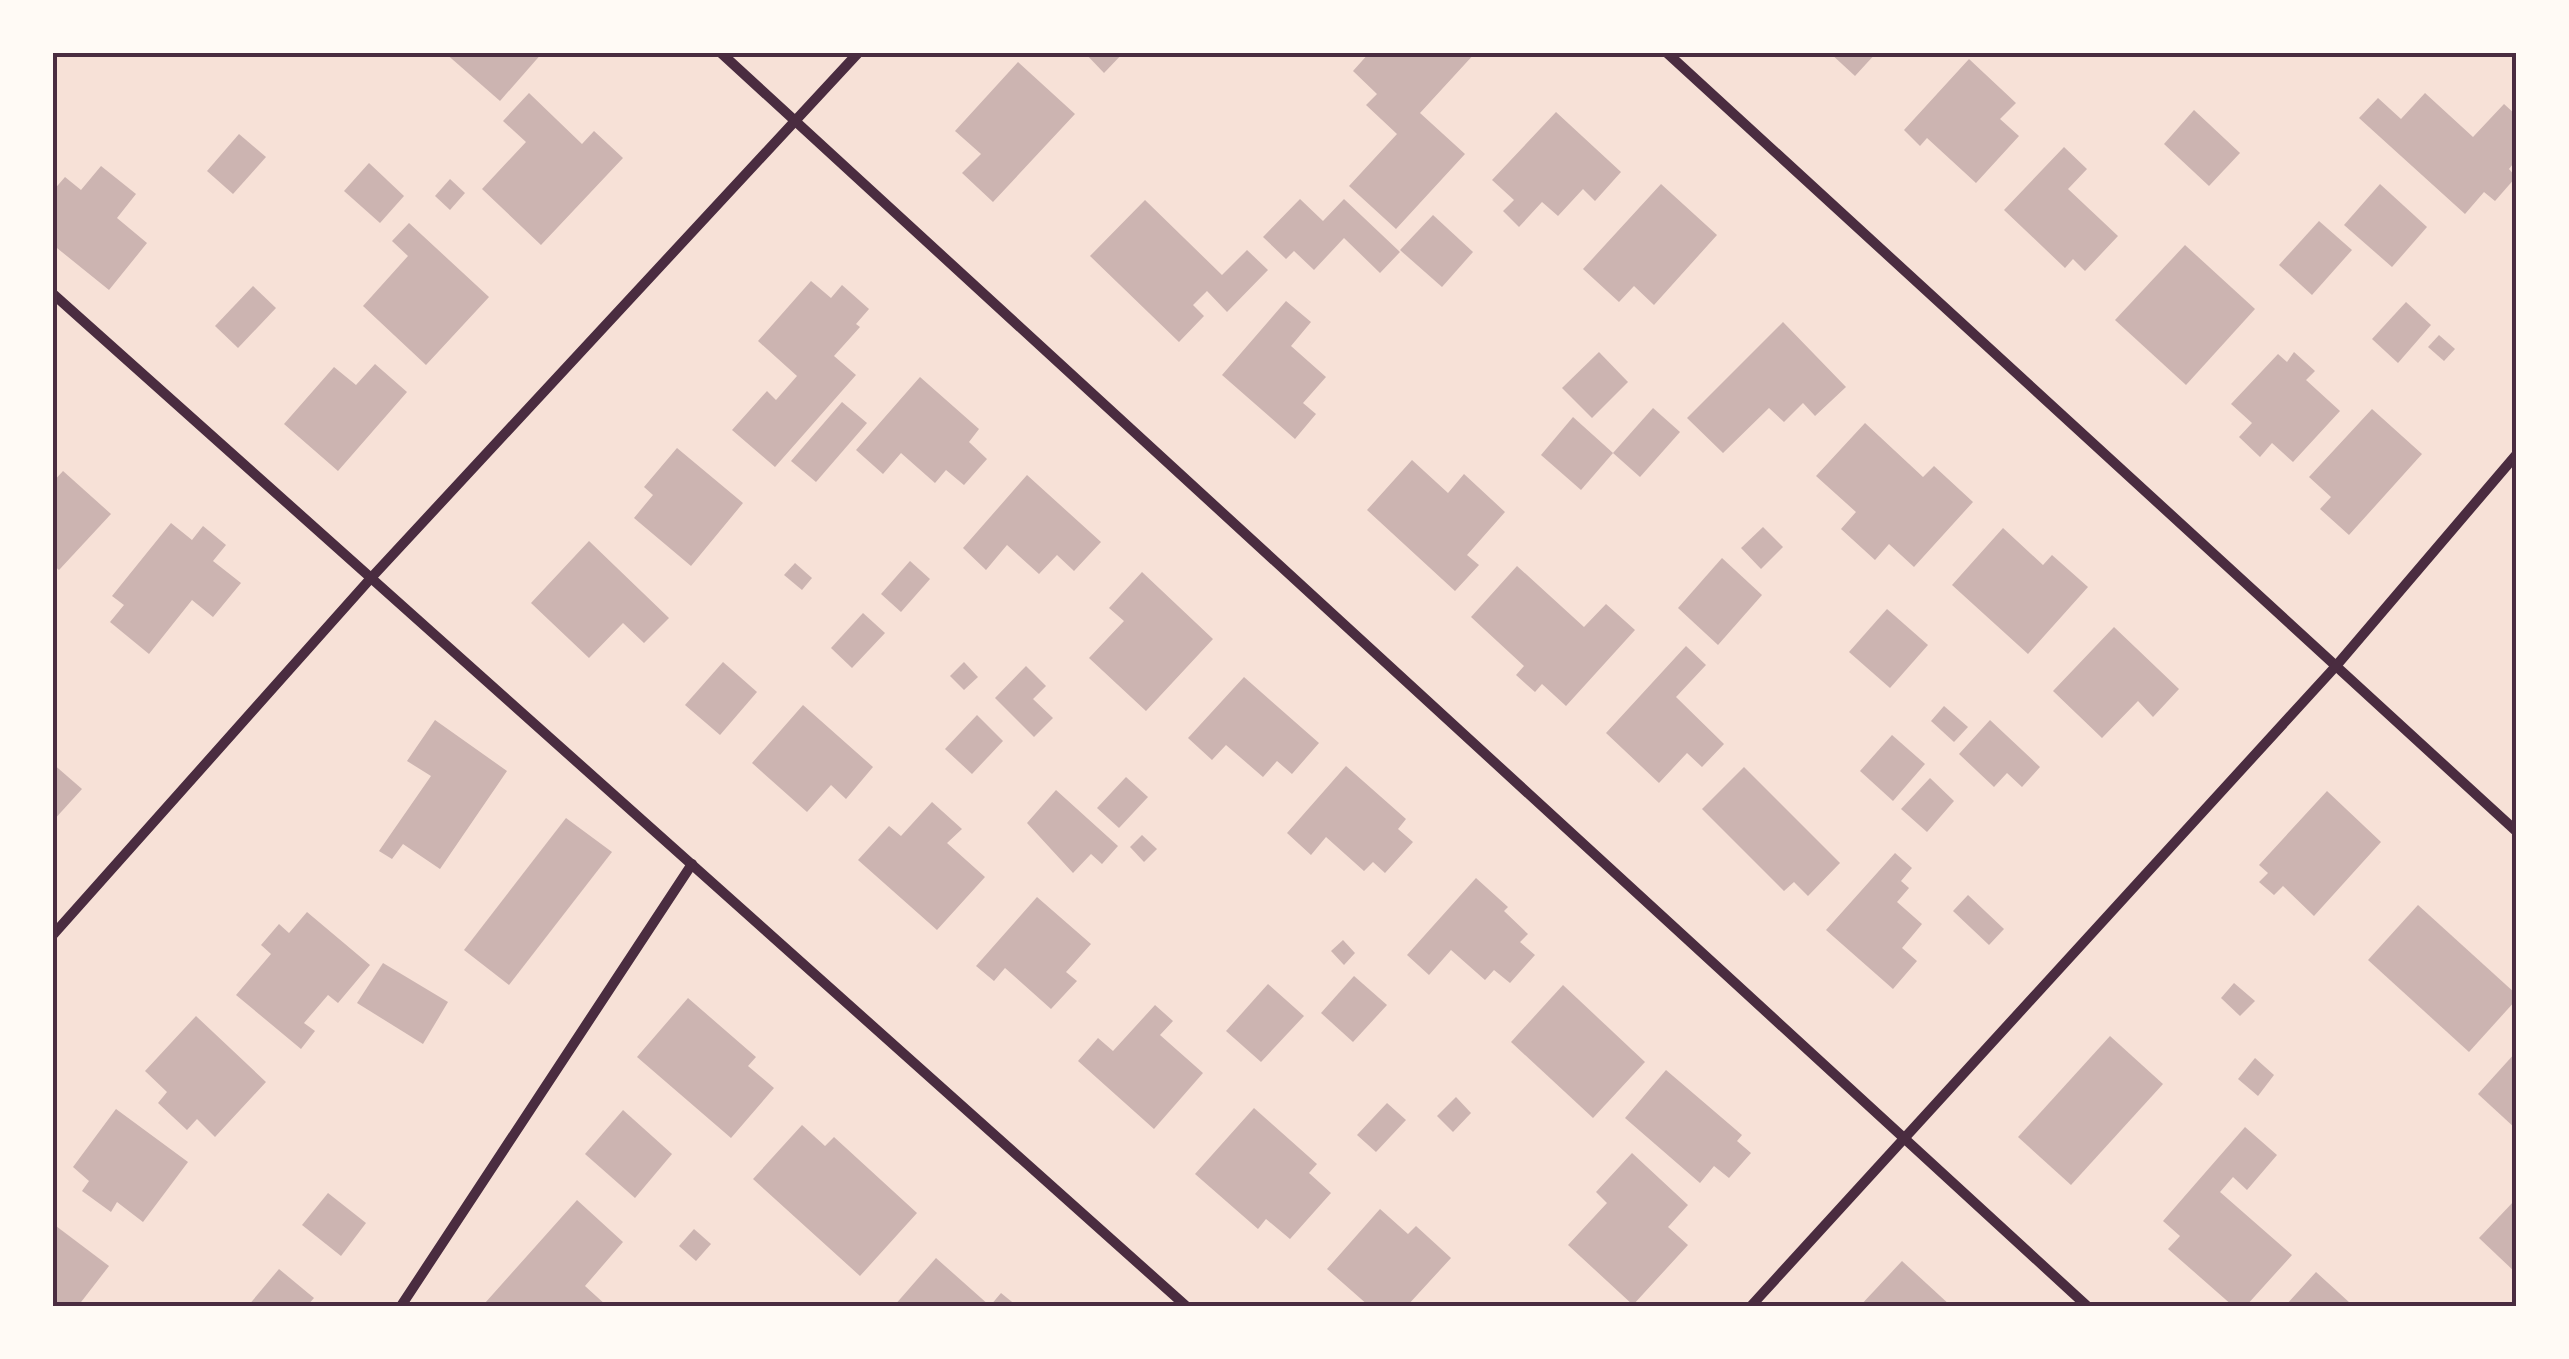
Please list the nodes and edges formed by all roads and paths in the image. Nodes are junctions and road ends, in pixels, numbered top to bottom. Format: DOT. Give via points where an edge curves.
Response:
graph roads {
  1 [pos="720,52"];
  2 [pos="860,52"];
  3 [pos="1666,52"];
  4 [pos="795,123"];
  5 [pos="52,294"];
  6 [pos="2516,455"];
  7 [pos="371,578"];
  8 [pos="2336,666"];
  9 [pos="2516,831"];
  10 [pos="692,864"];
  11 [pos="52,936"];
  12 [pos="1906,1139"];
  13 [pos="402,1306"];
  14 [pos="1186,1306"];
  15 [pos="1751,1306"];
  16 [pos="2087,1306"];
  1 -- 4 [label="street"];
  2 -- 4 [label="street"];
  3 -- 8 [label="street"];
  4 -- 7 [label="street"];
  4 -- 12 [label="street"];
  5 -- 7 [label="street"];
  6 -- 8 [label="street"];
  7 -- 10 [label="street"];
  7 -- 11 [label="street"];
  8 -- 9 [label="street"];
  8 -- 12 [label="street"];
  10 -- 13 [label="street"];
  10 -- 14 [label="street"];
  12 -- 15 [label="street"];
  12 -- 16 [label="street"];
}
